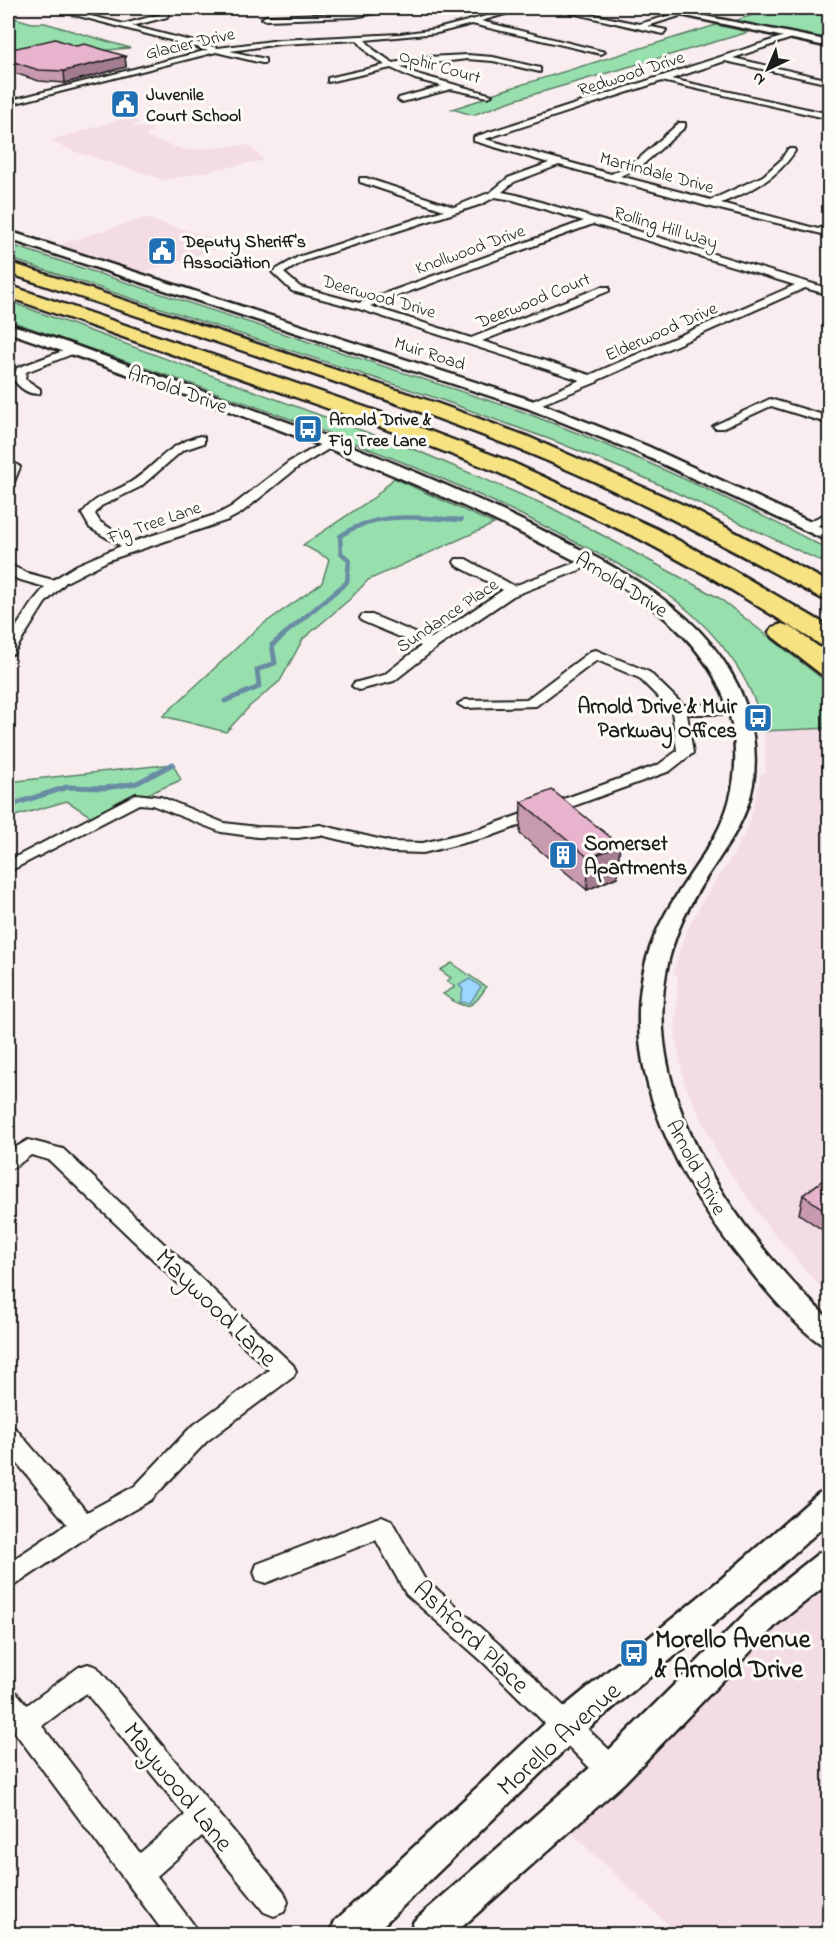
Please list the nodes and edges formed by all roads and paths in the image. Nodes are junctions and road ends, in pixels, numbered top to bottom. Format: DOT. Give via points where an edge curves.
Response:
graph roads {
  1 [pos="52,8"];
  2 [pos="168,8"];
  3 [pos="264,8"];
  4 [pos="400,8"];
  5 [pos="524,8"];
  6 [pos="554,8"];
  7 [pos="601,8"];
  8 [pos="653,8"];
  9 [pos="581,14"];
  10 [pos="682,14"];
  11 [pos="266,18"];
  12 [pos="472,22"];
  13 [pos="122,26"];
  14 [pos="270,26"];
  15 [pos="639,27"];
  16 [pos="663,32"];
  17 [pos="275,34"];
  18 [pos="792,37"];
  19 [pos="359,38"];
  20 [pos="280,42"];
  21 [pos="830,45"];
  22 [pos="216,50"];
  23 [pos="601,52"];
  24 [pos="724,59"];
  25 [pos="262,61"];
  26 [pos="388,66"];
  27 [pos="537,70"];
  28 [pos="658,79"];
  29 [pos="331,80"];
  30 [pos="830,82"];
  31 [pos="453,86"];
  32 [pos="488,95"];
  33 [pos="402,100"];
  34 [pos="8,104"];
  35 [pos="830,117"];
  36 [pos="682,125"];
  37 [pos="477,139"];
  38 [pos="791,151"];
  39 [pos="557,163"];
  40 [pos="611,177"];
  41 [pos="363,180"];
  42 [pos="494,194"];
  43 [pos="710,204"];
  44 [pos="453,210"];
  45 [pos="590,222"];
  46 [pos="830,228"];
  47 [pos="8,236"];
  48 [pos="8,267"];
  49 [pos="803,285"];
  50 [pos="605,289"];
  51 [pos="8,291"];
  52 [pos="830,292"];
  53 [pos="360,306"];
  54 [pos="8,328"];
  55 [pos="473,341"];
  56 [pos="71,351"];
  57 [pos="592,380"];
  58 [pos="36,391"];
  59 [pos="532,405"];
  60 [pos="830,421"];
  61 [pos="719,426"];
  62 [pos="200,440"];
  63 [pos="331,444"];
  64 [pos="14,467"];
  65 [pos="8,482"];
  66 [pos="830,516"];
  67 [pos="807,525"];
  68 [pos="830,537"];
  69 [pos="134,548"];
  70 [pos="680,550"];
  71 [pos="590,561"];
  72 [pos="460,562"];
  73 [pos="8,568"];
  74 [pos="55,585"];
  75 [pos="826,590"];
  76 [pos="514,591"];
  77 [pos="368,618"];
  78 [pos="830,639"];
  79 [pos="431,645"];
  80 [pos="8,651"];
  81 [pos="830,668"];
  82 [pos="359,686"];
  83 [pos="465,704"];
  84 [pos="739,709"];
  85 [pos="680,711"];
  86 [pos="8,867"];
  87 [pos="8,1162"];
  88 [pos="830,1337"];
  89 [pos="8,1436"];
  90 [pos="830,1502"];
  91 [pos="84,1526"];
  92 [pos="830,1563"];
  93 [pos="266,1572"];
  94 [pos="8,1576"];
  95 [pos="16,1713"];
  96 [pos="566,1726"];
  97 [pos="612,1771"];
  98 [pos="204,1817"];
  99 [pos="137,1874"];
  100 [pos="274,1902"];
  101 [pos="183,1935"];
  102 [pos="348,1935"];
  103 [pos="427,1935"];
  1 -- 13 [label="street"];
  2 -- 13 [label="street" via="164,15"];
  3 -- 11 [label="street"];
  4 -- 11 [label="street" via="354,15"];
  5 -- 12 [label="street, Glacier Drive"];
  6 -- 9 [label="street"];
  7 -- 9 [label="street"];
  8 -- 10 [label="street"];
  9 -- 15 [label="street"];
  10 -- 15 [label="street"];
  10 -- 18 [label="street"];
  11 -- 14 [label="street"];
  12 -- 19 [label="street, Glacier Drive" via="428,32"];
  12 -- 23 [label="street"];
  13 -- 22 [label="street"];
  15 -- 16 [label="street"];
  17 -- 20 [label="street"];
  18 -- 21 [label="street"];
  18 -- 24 [label="street, Redwood Drive"];
  19 -- 20 [label="street, Glacier Drive"];
  19 -- 26 [label="street, Ophir Court" via="370,53"];
  20 -- 22 [label="street, Glacier Drive"];
  22 -- 25 [label="street"];
  22 -- 34 [label="street, Glacier Drive"];
  24 -- 28 [label="street, Redwood Drive"];
  24 -- 30 [label="street"];
  26 -- 27 [label="street" via="461,57 489,58"];
  26 -- 29 [label="street"];
  26 -- 31 [label="street, Ophir Court"];
  28 -- 35 [label="street"];
  28 -- 37 [label="street, Redwood Drive"];
  31 -- 32 [label="street, Ophir Court"];
  31 -- 33 [label="street"];
  36 -- 40 [label="street" via="636,166"];
  37 -- 39 [label="street, Martindale Drive"];
  38 -- 43 [label="street" via="784,164 761,183"];
  39 -- 40 [label="street, Martindale Drive"];
  39 -- 42 [label="street, Deerwood Drive" via="512,180"];
  40 -- 43 [label="street, Martindale Drive"];
  41 -- 44 [label="street"];
  42 -- 44 [label="street, Deerwood Drive"];
  42 -- 45 [label="street, Rolling Hill Way"];
  43 -- 46 [label="street, Martindale Drive" via="819,232"];
  44 -- 53 [label="street, Deerwood Drive" via="301,259 277,272 296,289"];
  45 -- 49 [label="street, Rolling Hill Way"];
  45 -- 53 [label="street, Knollwood Drive"];
  47 -- 59 [label="street, Muir Road"];
  48 -- 75 [label="highway" via="518,441 670,508"];
  49 -- 52 [label="street, Rolling Hill Way"];
  49 -- 57 [label="street, Elderwood Drive"];
  50 -- 55 [label="street, Deerwood Court"];
  51 -- 70 [label="highway" via="438,440 559,490"];
  53 -- 55 [label="street, Deerwood Drive"];
  54 -- 56 [label="street, Arnold Drive"];
  55 -- 57 [label="street, Deerwood Drive"];
  56 -- 58 [label="street" via="21,370 19,379"];
  56 -- 63 [label="street, Arnold Drive"];
  57 -- 59 [label="street, Elderwood Drive"];
  59 -- 67 [label="street, Muir Road" via="642,449"];
  60 -- 61 [label="street" via="770,402"];
  62 -- 69 [label="street" via="179,447 136,484 97,503 88,514 95,525"];
  63 -- 69 [label="street, Fig Tree Lane" via="293,465 224,517"];
  63 -- 71 [label="street, Arnold Drive" via="464,498"];
  64 -- 65 [label="street"];
  66 -- 67 [label="street"];
  67 -- 68 [label="street, Muir Road"];
  69 -- 74 [label="street, Fig Tree Lane" via="89,563"];
  70 -- 78 [label="highway"];
  70 -- 81 [label="highway" via="711,579"];
  71 -- 76 [label="street, Sundance Place"];
  71 -- 84 [label="street, Arnold Drive" via="662,606 693,634 715,661"];
  72 -- 76 [label="street"];
  73 -- 74 [label="street"];
  74 -- 80 [label="street, Fig Tree Lane"];
  76 -- 79 [label="street, Sundance Place"];
  77 -- 79 [label="street"];
  79 -- 82 [label="street, Sundance Place" via="388,678"];
  83 -- 85 [label="street" via="531,703 596,654 644,675"];
  84 -- 85 [label="street"];
  84 -- 88 [label="street, Arnold Drive" via="746,764 732,821 668,928 653,980 650,1013 657,1078 684,1150 727,1222 778,1287"];
  85 -- 86 [label="street" via="685,753 664,768 485,833 423,848 391,847 320,830 257,832 221,827 155,800 136,799"];
  87 -- 91 [label="street, Maywood Lane" via="28,1147 56,1154 285,1371 199,1434 143,1493"];
  89 -- 91 [label="street"];
  90 -- 96 [label="street, Morello Avenue"];
  91 -- 94 [label="street, Maywood Lane"];
  92 -- 97 [label="street" via="766,1614"];
  93 -- 96 [label="street, Ashford Place" via="382,1527 415,1586"];
  95 -- 98 [label="street, Maywood Lane" via="88,1676"];
  95 -- 99 [label="street, Maywood Lane"];
  96 -- 97 [label="street, Ashford Place"];
  96 -- 102 [label="street, Morello Avenue"];
  97 -- 103 [label="street"];
  98 -- 99 [label="street"];
  98 -- 100 [label="street, Maywood Lane"];
  99 -- 101 [label="street, Maywood Lane"];
}
